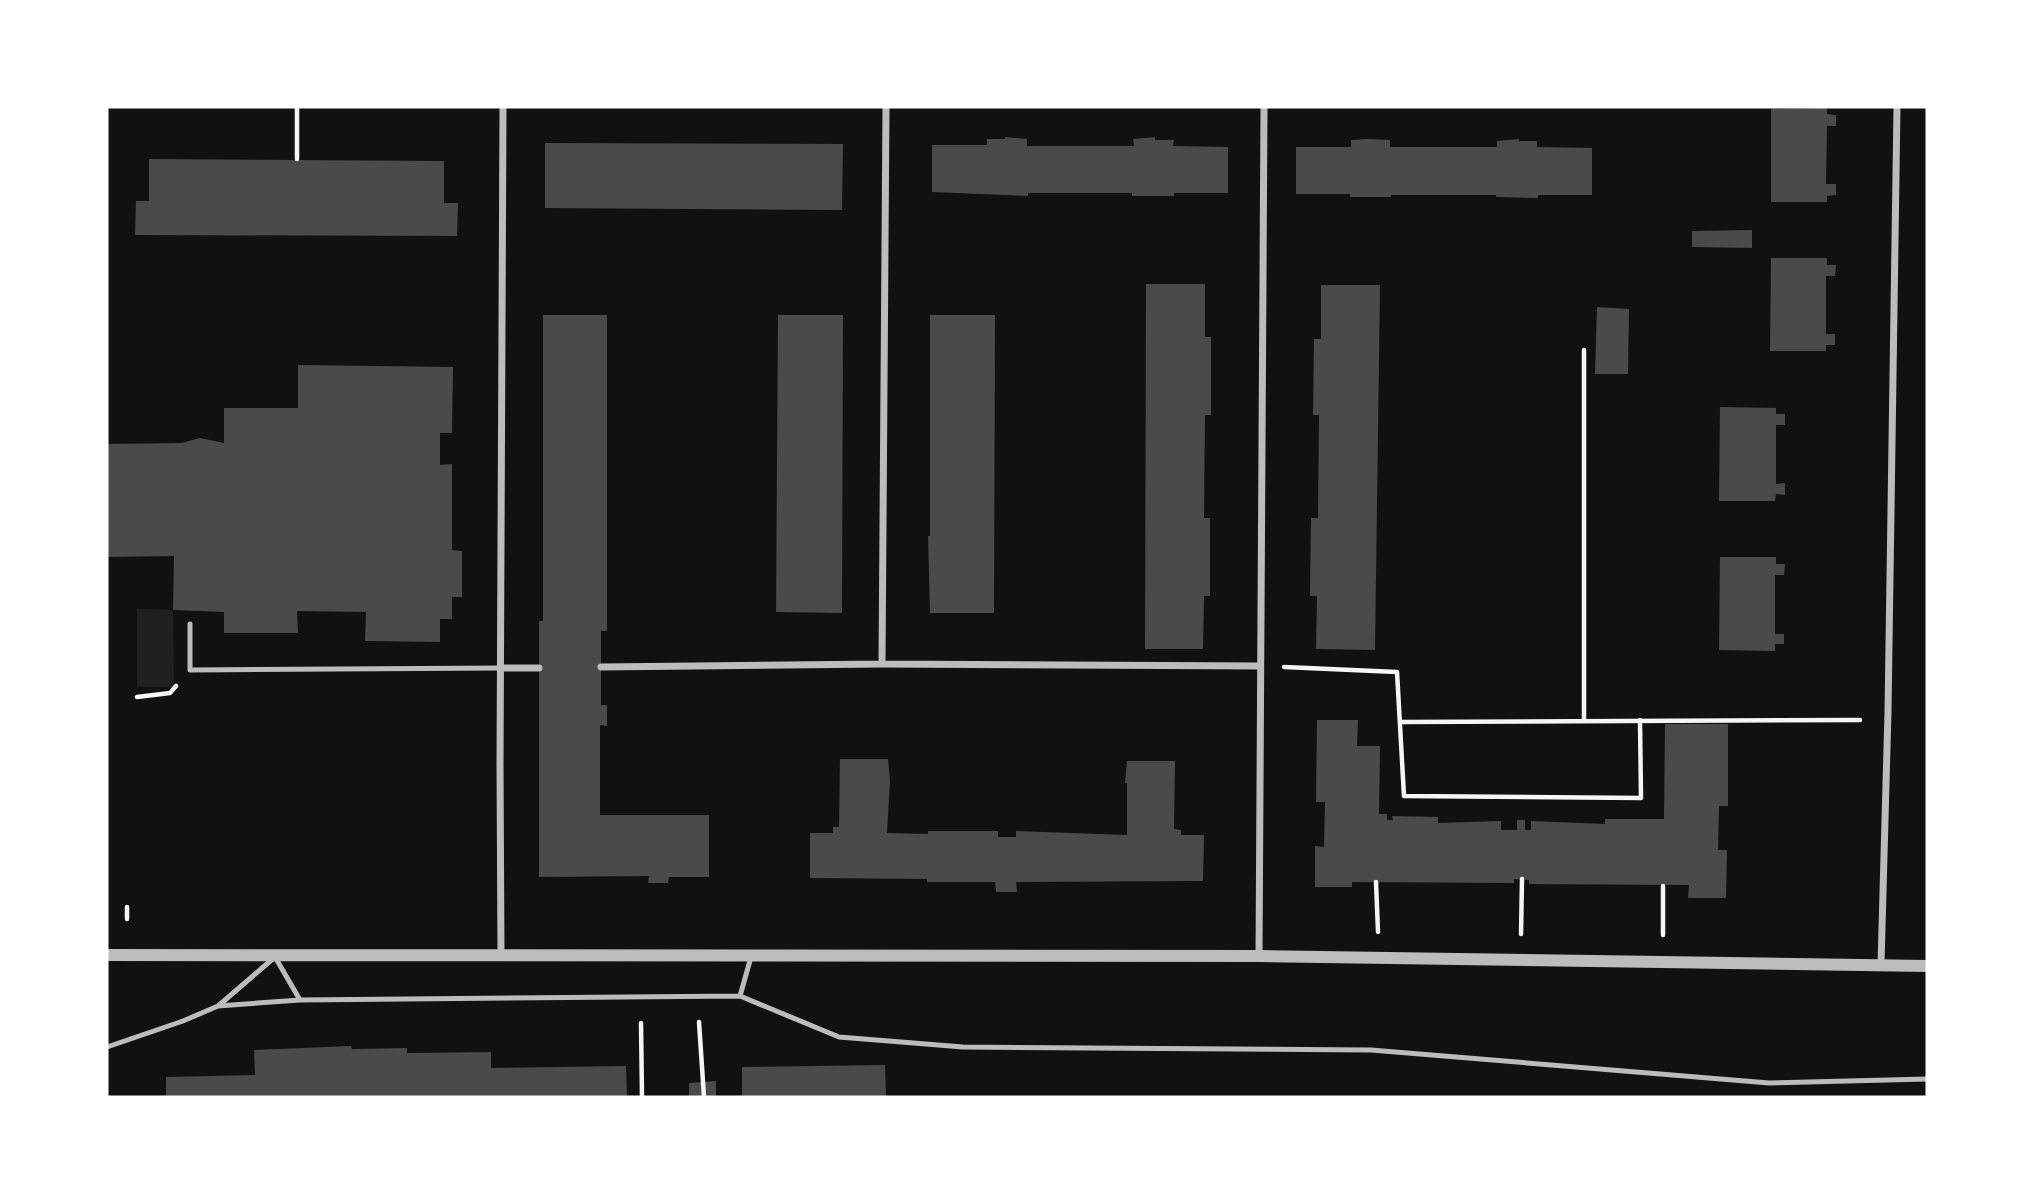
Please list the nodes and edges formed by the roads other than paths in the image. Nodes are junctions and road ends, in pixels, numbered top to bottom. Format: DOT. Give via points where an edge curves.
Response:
graph roads {
  1 [pos="503,107"];
  2 [pos="886,107"];
  3 [pos="1264,107"];
  4 [pos="1897,107"];
  5 [pos="190,624"];
  6 [pos="881,664"];
  7 [pos="1260,666"];
  8 [pos="601,667"];
  9 [pos="502,668"];
  10 [pos="539,668"];
  11 [pos="107,955"];
  12 [pos="1259,956"];
  13 [pos="275,957"];
  14 [pos="501,957"];
  15 [pos="751,957"];
  16 [pos="1881,964"];
  17 [pos="1927,966"];
  18 [pos="740,996"];
  19 [pos="300,1000"];
  20 [pos="218,1006"];
  21 [pos="107,1047"];
  22 [pos="1927,1079"];
  1 -- 9 [label="street"];
  2 -- 6 [label="street"];
  3 -- 7 [label="street"];
  4 -- 16 [label="street"];
  5 -- 9 [label="lane" via="190,670"];
  6 -- 7 [label="street"];
  6 -- 8 [label="street"];
  7 -- 12 [label="street"];
  9 -- 10 [label="street"];
  9 -- 14 [label="street"];
  11 -- 13 [label="street"];
  12 -- 15 [label="street"];
  12 -- 16 [label="street"];
  13 -- 14 [label="street"];
  13 -- 19 [label="lane"];
  13 -- 20 [label="lane"];
  14 -- 15 [label="street"];
  15 -- 18 [label="lane"];
  16 -- 17 [label="street"];
  18 -- 19 [label="lane"];
  18 -- 22 [label="lane" via="839,1037 963,1048 1371,1050 1769,1083"];
  19 -- 20 [label="lane"];
  20 -- 21 [label="lane"];
}
